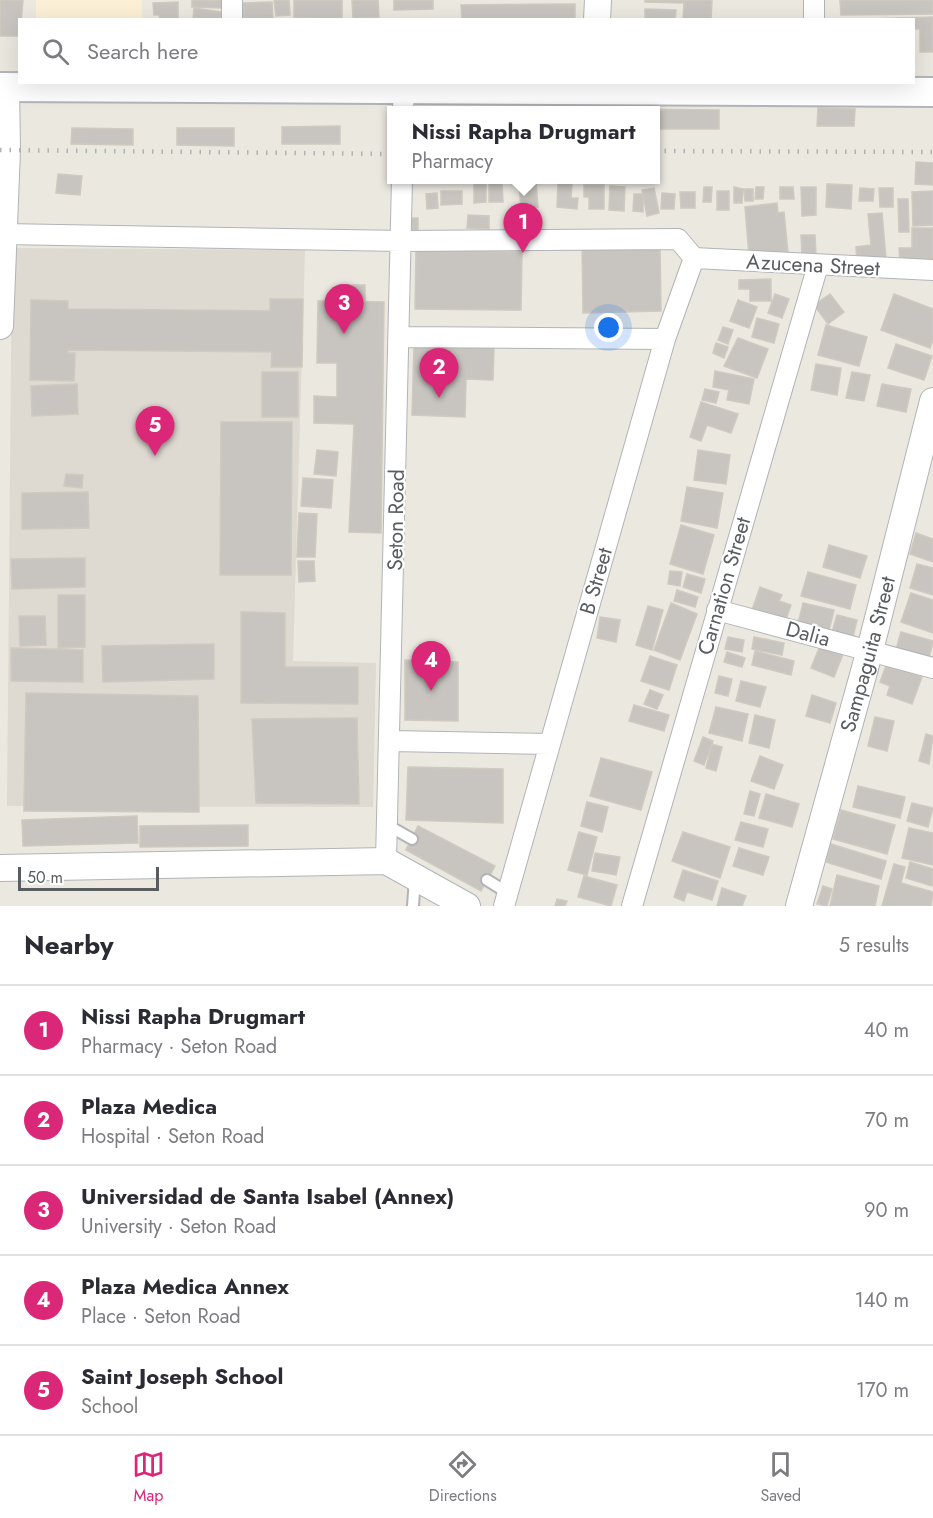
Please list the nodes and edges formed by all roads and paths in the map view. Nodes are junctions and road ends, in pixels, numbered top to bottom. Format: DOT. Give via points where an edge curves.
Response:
graph roads {
  1 [pos="232,0"];
  2 [pos="598,0"];
  3 [pos="814,0"];
  4 [pos="232,18"];
  5 [pos="597,18"];
  6 [pos="814,18"];
  7 [pos="234,85"];
  8 [pos="593,86"];
  9 [pos="3,87"];
  10 [pos="816,87"];
  11 [pos="933,92"];
  12 [pos="404,100"];
  13 [pos="402,184"];
  14 [pos="3,234"];
  15 [pos="402,241"];
  16 [pos="694,258"];
  17 [pos="818,266"];
  18 [pos="933,270"];
  19 [pos="0,326"];
  20 [pos="400,338"];
  21 [pos="665,339"];
  22 [pos="933,401"];
  23 [pos="717,610"];
  24 [pos="870,650"];
  25 [pos="933,668"];
  26 [pos="391,741"];
  27 [pos="550,744"];
  28 [pos="387,825"];
  29 [pos="412,839"];
  30 [pos="386,861"];
  31 [pos="0,868"];
  32 [pos="415,878"];
  33 [pos="487,880"];
  34 [pos="506,900"];
  35 [pos="413,906"];
  36 [pos="467,906"];
  37 [pos="632,906"];
  38 [pos="799,906"];
  1 -- 4 [label="street"];
  2 -- 5 [label="street"];
  3 -- 6 [label="street"];
  7 -- 9 [label="main road"];
  7 -- 12 [label="main road"];
  8 -- 10 [label="main road"];
  8 -- 12 [label="main road"];
  9 -- 14 [label="street" via="7,150"];
  10 -- 11 [label="main road"];
  13 -- 15 [label="street, Seton Road"];
  14 -- 15 [label="street"];
  14 -- 19 [label="street"];
  15 -- 16 [label="street" via="678,239"];
  15 -- 20 [label="street, Seton Road"];
  16 -- 17 [label="street, Azucena Street"];
  16 -- 21 [label="street, B Street"];
  17 -- 18 [label="street, Azucena Street"];
  17 -- 23 [label="street, Carnation Street"];
  20 -- 21 [label="street"];
  20 -- 26 [label="street, Seton Road"];
  21 -- 27 [label="street, B Street"];
  22 -- 24 [label="street, Sampaguita Street"];
  23 -- 24 [label="street, Dalia"];
  23 -- 37 [label="street, Carnation Street"];
  24 -- 25 [label="street, Dalia"];
  24 -- 38 [label="street, Sampaguita Street"];
  26 -- 27 [label="street"];
  26 -- 28 [label="street, Seton Road"];
  27 -- 34 [label="street, B Street"];
  28 -- 29 [label="lane"];
  28 -- 30 [label="street, Seton Road"];
  30 -- 31 [label="street"];
  30 -- 32 [label="street"];
  32 -- 35 [label="lane"];
  32 -- 36 [label="street"];
  33 -- 34 [label="lane"];
}
